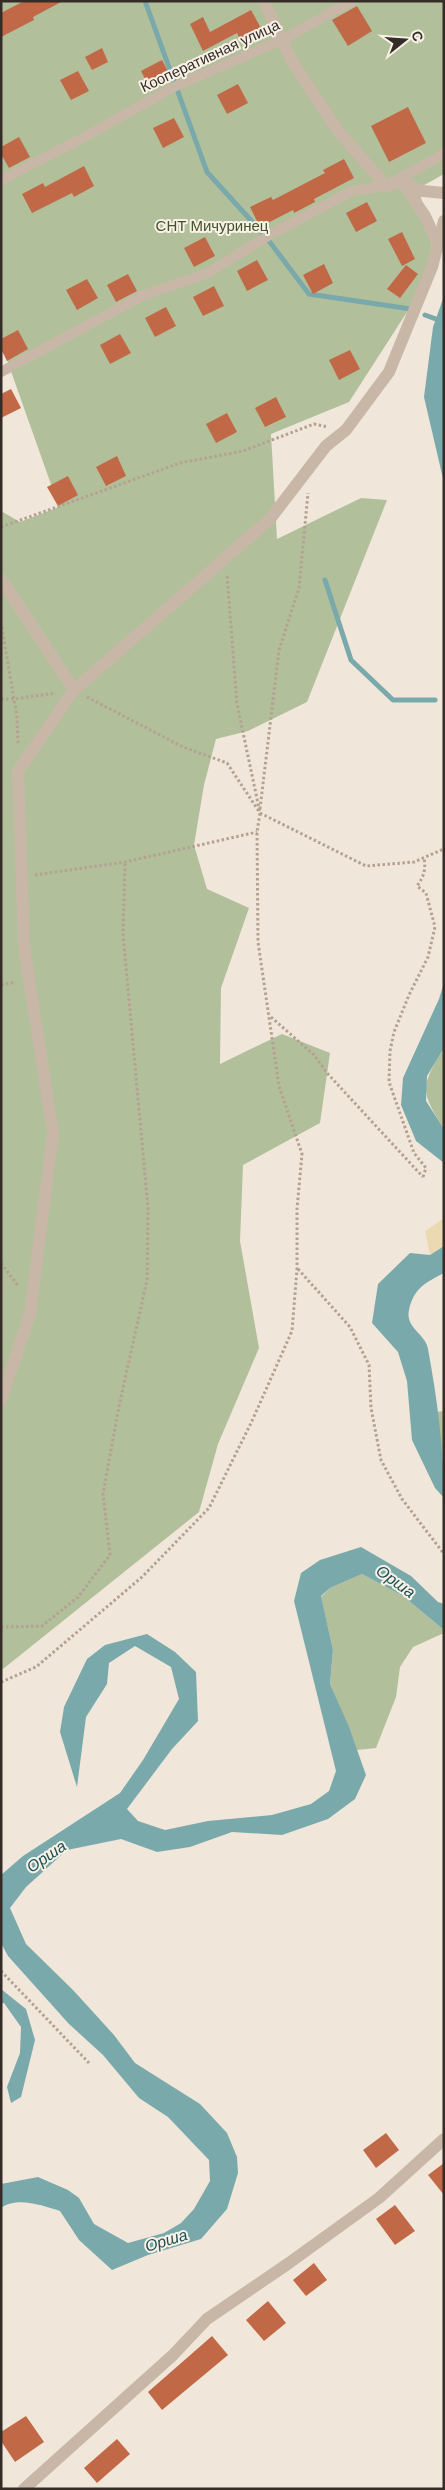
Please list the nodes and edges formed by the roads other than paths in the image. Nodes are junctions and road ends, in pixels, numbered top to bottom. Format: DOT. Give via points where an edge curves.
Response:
graph roads {
  1 [pos="264,1"];
  2 [pos="352,1"];
  3 [pos="284,39"];
  4 [pos="444,154"];
  5 [pos="1,180"];
  6 [pos="402,182"];
  7 [pos="386,186"];
  8 [pos="444,193"];
  9 [pos="444,221"];
  10 [pos="437,243"];
  11 [pos="1,372"];
  12 [pos="1,579"];
  13 [pos="74,690"];
  14 [pos="1,1400"];
  15 [pos="444,2139"];
  16 [pos="24,2489"];
  1 -- 3 [label="street"];
  2 -- 3 [label="lane, Кооперативная улица"];
  3 -- 5 [label="lane, Кооперативная улица" via="176,86"];
  3 -- 7 [label="street" via="292,61 338,131"];
  4 -- 7 [label="lane"];
  6 -- 7 [label="street"];
  6 -- 8 [label="street" via="423,191"];
  6 -- 10 [label="street" via="426,216"];
  7 -- 11 [label="lane" via="352,191 208,272 142,296"];
  9 -- 10 [label="street"];
  10 -- 13 [label="street" via="432,267 389,372 346,430 326,446 270,519"];
  12 -- 13 [label="street"];
  13 -- 14 [label="street" via="18,771 24,947 53,1133 31,1304"];
  15 -- 16 [label="street" via="379,2198 207,2319 173,2355"];
}
